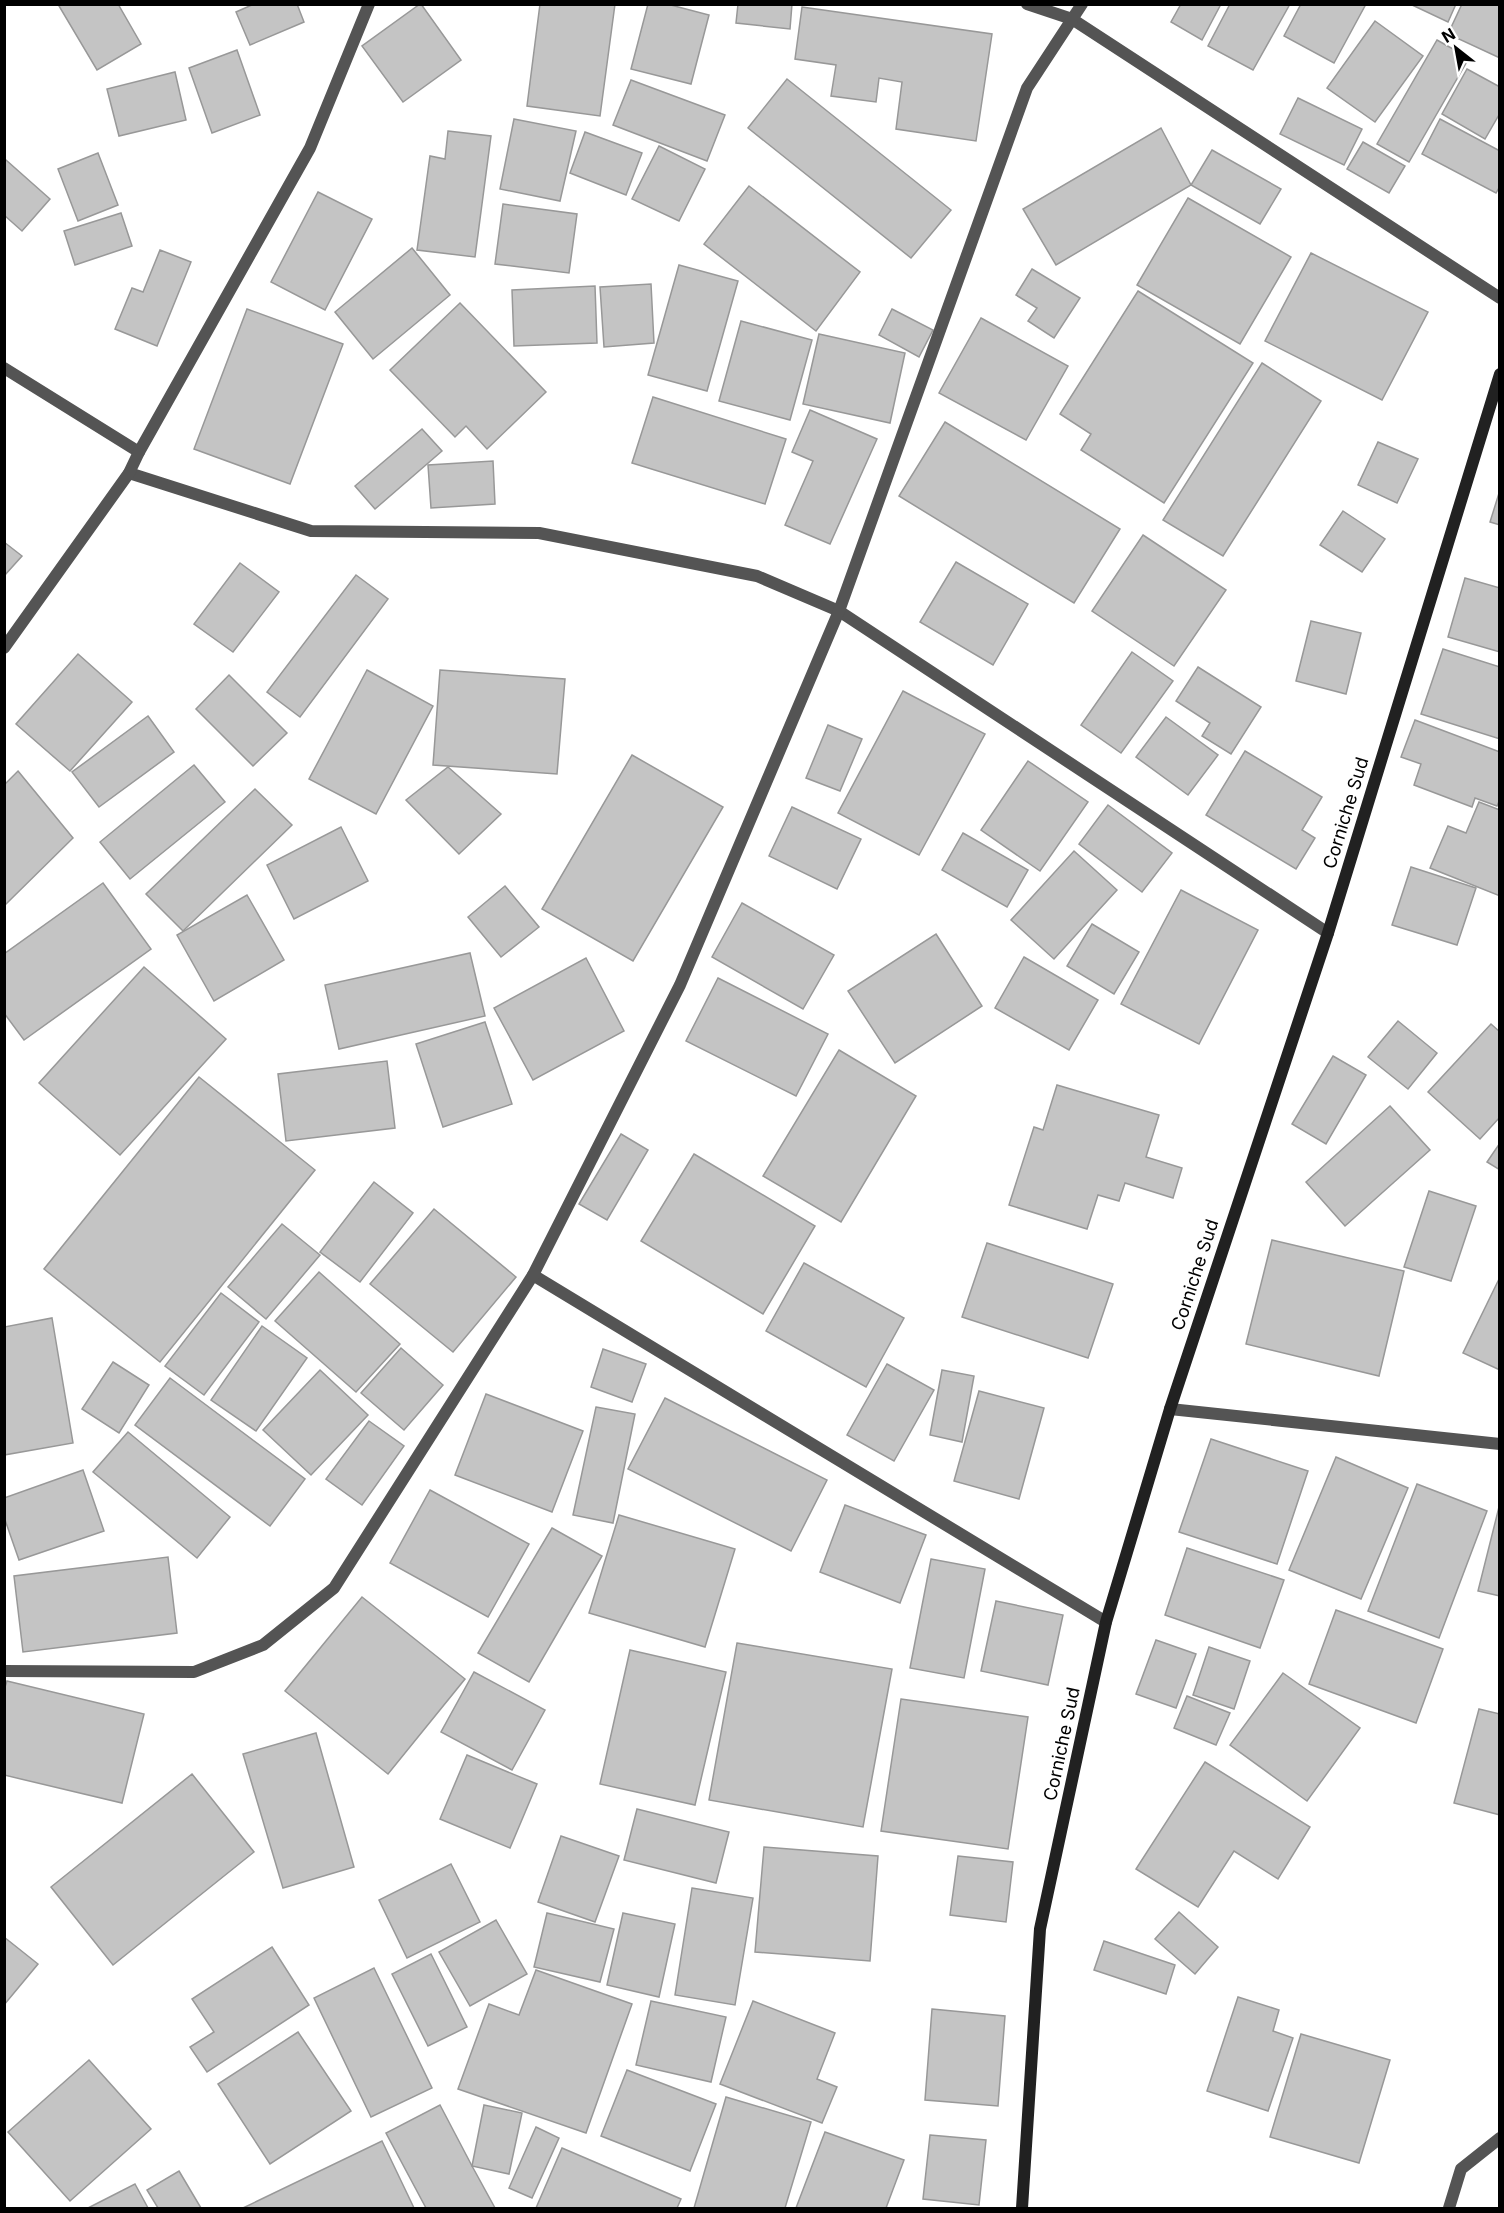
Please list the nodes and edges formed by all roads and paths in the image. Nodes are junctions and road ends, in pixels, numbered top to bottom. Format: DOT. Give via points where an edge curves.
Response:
graph roads {
  1 [pos="369,4"];
  2 [pos="1027,4"];
  3 [pos="1082,4"];
  4 [pos="1072,19"];
  5 [pos="1500,298"];
  6 [pos="4,368"];
  7 [pos="1500,374"];
  8 [pos="139,452"];
  9 [pos="129,473"];
  10 [pos="839,611"];
  11 [pos="4,648"];
  12 [pos="1328,933"];
  13 [pos="533,1275"];
  14 [pos="1170,1409"];
  15 [pos="1500,1444"];
  16 [pos="1106,1622"];
  17 [pos="4,1671"];
  18 [pos="1500,2138"];
  19 [pos="1022,2208"];
  20 [pos="1449,2208"];
  1 -- 8 [label="street" via="310,148"];
  2 -- 4 [label="street"];
  3 -- 4 [label="street"];
  4 -- 5 [label="street"];
  4 -- 10 [label="street" via="1027,88"];
  6 -- 8 [label="street"];
  7 -- 12 [label="main road, Corniche Sud"];
  8 -- 9 [label="street"];
  9 -- 10 [label="street" via="311,531 539,533 757,576"];
  9 -- 11 [label="street"];
  10 -- 12 [label="street"];
  10 -- 13 [label="street" via="680,985"];
  12 -- 14 [label="main road, Corniche Sud"];
  13 -- 16 [label="street"];
  13 -- 17 [label="street" via="334,1588 263,1645 194,1672"];
  14 -- 15 [label="street"];
  14 -- 16 [label="main road, Corniche Sud"];
  16 -- 19 [label="main road, Corniche Sud" via="1040,1929"];
  18 -- 20 [label="street" via="1461,2169"];
}
